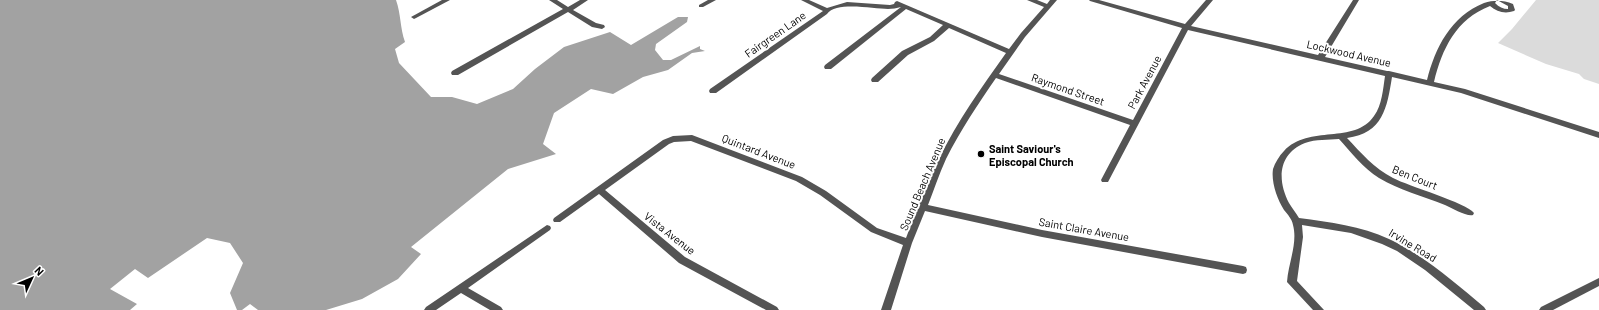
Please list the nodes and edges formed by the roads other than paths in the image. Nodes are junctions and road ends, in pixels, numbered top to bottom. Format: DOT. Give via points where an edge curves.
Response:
graph roads {
  1 [pos="447,0"];
  2 [pos="552,0"];
  3 [pos="585,0"];
  4 [pos="713,0"];
  5 [pos="804,0"];
  6 [pos="1030,0"];
  7 [pos="1038,0"];
  8 [pos="1092,0"];
  9 [pos="1210,0"];
  10 [pos="1356,0"];
  11 [pos="1500,0"];
  12 [pos="1493,2"];
  13 [pos="1051,3"];
  14 [pos="900,5"];
  15 [pos="701,6"];
  16 [pos="568,10"];
  17 [pos="827,10"];
  18 [pos="414,17"];
  19 [pos="948,25"];
  20 [pos="602,27"];
  21 [pos="1186,27"];
  22 [pos="1011,52"];
  23 [pos="1321,57"];
  24 [pos="828,67"];
  25 [pos="455,73"];
  26 [pos="1389,73"];
  27 [pos="994,74"];
  28 [pos="875,80"];
  29 [pos="1430,83"];
  30 [pos="713,91"];
  31 [pos="1135,124"];
  32 [pos="1599,135"];
  33 [pos="1341,136"];
  34 [pos="1105,180"];
  35 [pos="600,190"];
  36 [pos="923,207"];
  37 [pos="1470,213"];
  38 [pos="557,220"];
  39 [pos="1296,221"];
  40 [pos="547,228"];
  41 [pos="908,243"];
  42 [pos="1243,270"];
  43 [pos="1599,282"];
  44 [pos="461,288"];
  45 [pos="429,310"];
  46 [pos="498,310"];
  47 [pos="774,310"];
  48 [pos="886,310"];
  49 [pos="1319,310"];
  50 [pos="1481,310"];
  51 [pos="1544,310"];
  1 -- 18 [label="street"];
  2 -- 16 [label="street"];
  3 -- 16 [label="street"];
  4 -- 15 [label="street"];
  5 -- 17 [label="street"];
  6 -- 13 [label="street"];
  7 -- 13 [label="street"];
  8 -- 21 [label="street, Lockwood Avenue"];
  9 -- 21 [label="street, Park Avenue"];
  10 -- 23 [label="street"];
  11 -- 12 [label="street" via="1511,5 1512,10 1501,10"];
  12 -- 29 [label="street" via="1476,8 1450,32"];
  13 -- 22 [label="street, Sound Beach Avenue"];
  14 -- 17 [label="street, Fairgreen Lane" via="890,7 847,4"];
  14 -- 19 [label="street"];
  14 -- 24 [label="street"];
  16 -- 20 [label="street"];
  16 -- 25 [label="street"];
  17 -- 30 [label="street, Fairgreen Lane"];
  19 -- 22 [label="street"];
  19 -- 28 [label="street" via="932,39 905,53"];
  21 -- 23 [label="street, Lockwood Avenue"];
  21 -- 31 [label="street, Park Avenue"];
  22 -- 27 [label="street, Sound Beach Avenue"];
  23 -- 26 [label="street, Lockwood Avenue"];
  26 -- 29 [label="street, Lockwood Avenue"];
  26 -- 33 [label="street" via="1378,117 1363,130"];
  27 -- 31 [label="street, Raymond Street"];
  27 -- 36 [label="street, Sound Beach Avenue" via="972,105 944,156"];
  29 -- 32 [label="street, Lockwood Avenue" via="1494,100"];
  31 -- 34 [label="street, Park Avenue"];
  33 -- 37 [label="street, Ben Court" via="1364,161 1382,175 1452,203"];
  33 -- 39 [label="street" via="1312,138 1295,145 1286,152 1279,163 1277,172 1280,189 1286,206"];
  35 -- 38 [label="street, Quintard Avenue"];
  35 -- 41 [label="street, Quintard Avenue" via="666,142 692,138 798,178 874,230"];
  35 -- 47 [label="street, Vista Avenue" via="682,260"];
  36 -- 41 [label="street, Sound Beach Avenue"];
  36 -- 42 [label="street, Saint Claire Avenue" via="1037,233"];
  39 -- 49 [label="street" via="1299,237 1292,282"];
  39 -- 50 [label="street, Irvine Road" via="1347,228 1389,243 1435,272"];
  40 -- 44 [label="street"];
  41 -- 48 [label="street, Sound Beach Avenue"];
  43 -- 51 [label="street"];
  44 -- 45 [label="street"];
  44 -- 46 [label="street"];
}
